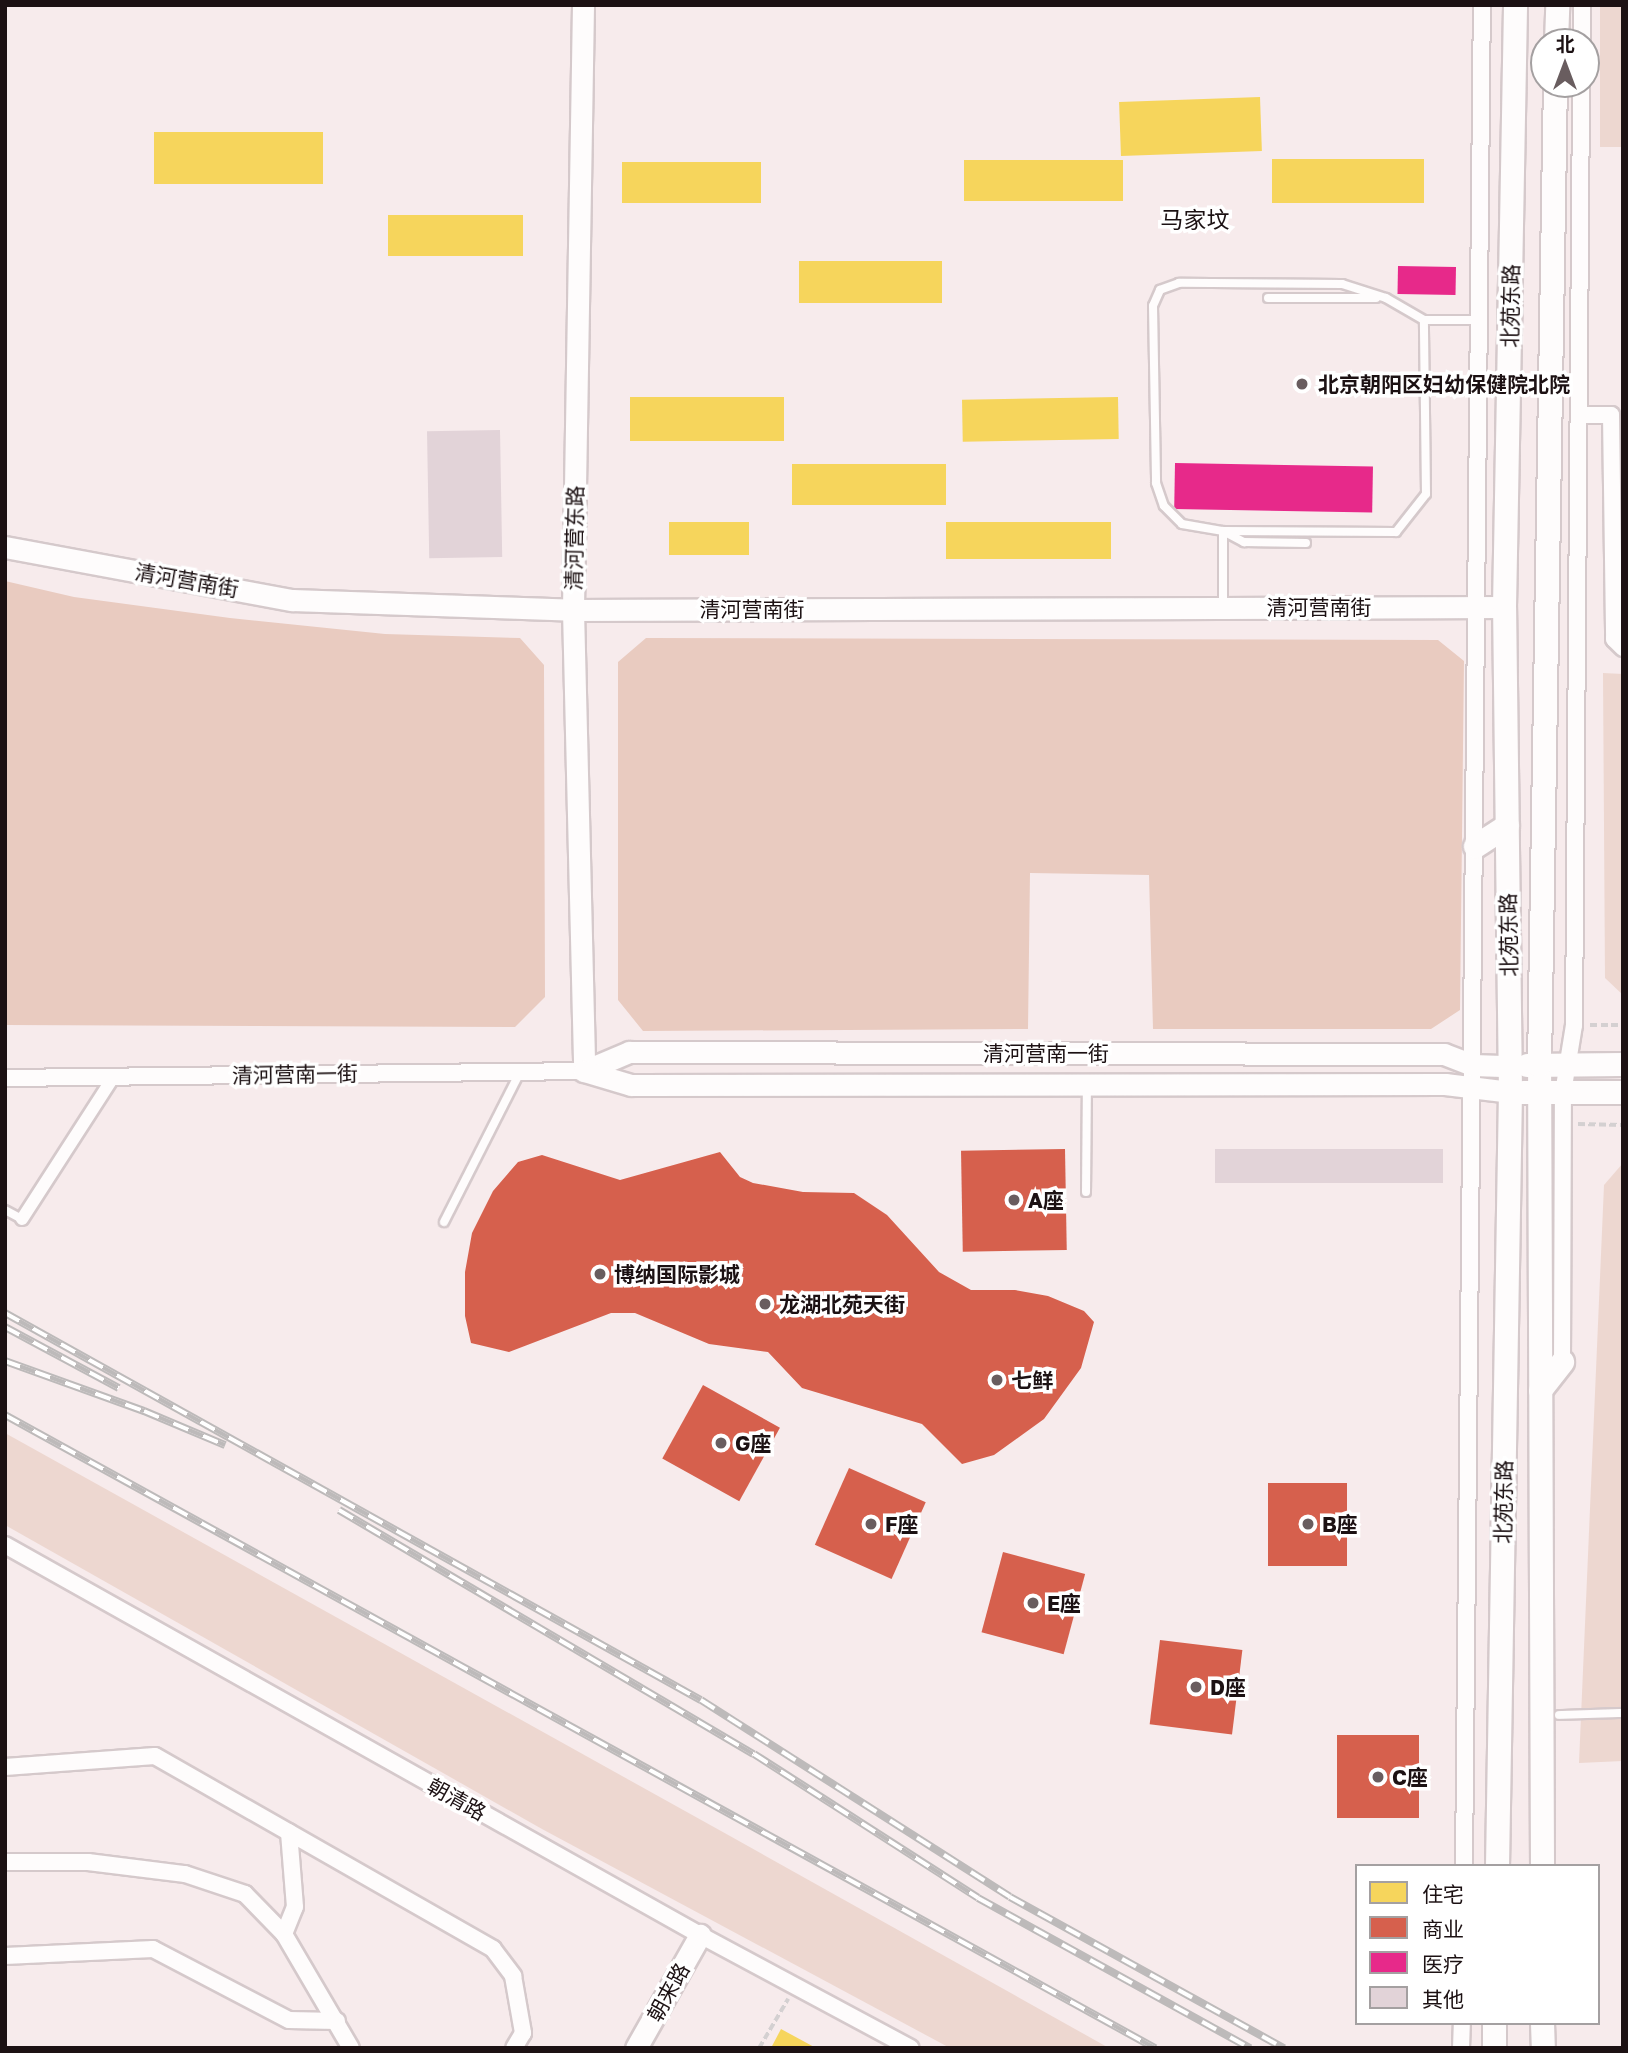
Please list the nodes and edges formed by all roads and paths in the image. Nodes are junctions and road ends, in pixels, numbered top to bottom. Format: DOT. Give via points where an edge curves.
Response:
graph roads {
  1 [pos="583,5"];
  2 [pos="1482,5"];
  3 [pos="1515,5"];
  4 [pos="1557,5"];
  5 [pos="1582,5"];
  6 [pos="1556,28"];
  7 [pos="1582,28"];
  8 [pos="1555,98"];
  9 [pos="1581,98"];
  10 [pos="1268,298"];
  11 [pos="1387,298"];
  12 [pos="1424,320"];
  13 [pos="1480,320"];
  14 [pos="1579,415"];
  15 [pos="1223,531"];
  16 [pos="1306,543"];
  17 [pos="5,547"];
  18 [pos="1478,607"];
  19 [pos="1504,607"];
  20 [pos="1223,608"];
  21 [pos="573,610"];
  22 [pos="1623,648"];
  23 [pos="1507,825"];
  24 [pos="1475,846"];
  25 [pos="1623,1064"];
  26 [pos="1473,1065"];
  27 [pos="1539,1065"];
  28 [pos="1567,1065"];
  29 [pos="1510,1066"];
  30 [pos="584,1071"];
  31 [pos="520,1072"];
  32 [pos="114,1076"];
  33 [pos="5,1078"];
  34 [pos="1087,1085"];
  35 [pos="1473,1088"];
  36 [pos="1510,1092"];
  37 [pos="1623,1092"];
  38 [pos="1539,1093"];
  39 [pos="1563,1093"];
  40 [pos="1086,1192"];
  41 [pos="5,1210"];
  42 [pos="22,1219"];
  43 [pos="444,1222"];
  44 [pos="1562,1362"];
  45 [pos="1540,1390"];
  46 [pos="5,1545"];
  47 [pos="1623,1713"];
  48 [pos="1559,1715"];
  49 [pos="5,1767"];
  50 [pos="289,1832"];
  51 [pos="5,1862"];
  52 [pos="1464,1864"];
  53 [pos="1497,1864"];
  54 [pos="1542,1864"];
  55 [pos="284,1934"];
  56 [pos="700,1935"];
  57 [pos="5,1956"];
  58 [pos="796,1986"];
  59 [pos="337,2021"];
  60 [pos="1462,2025"];
  61 [pos="1494,2025"];
  62 [pos="1542,2025"];
  63 [pos="351,2048"];
  64 [pos="514,2048"];
  65 [pos="636,2048"];
  66 [pos="759,2048"];
  67 [pos="911,2048"];
  68 [pos="1461,2048"];
  69 [pos="1494,2048"];
  70 [pos="1543,2048"];
  1 -- 21 [label="street, 清河营东路"];
  2 -- 13 [label="street"];
  3 -- 19 [label="main road, 北苑东路"];
  4 -- 6 [label="main road"];
  5 -- 7 [label="street"];
  8 -- 27 [label="main road, 北苑东路"];
  9 -- 14 [label="street"];
  10 -- 11 [label="lane"];
  11 -- 12 [label="lane"];
  11 -- 15 [label="lane" via="1342,284 1180,283 1160,290 1153,306 1156,483 1164,506 1182,524"];
  12 -- 13 [label="lane"];
  12 -- 15 [label="lane" via="1426,494 1396,532"];
  13 -- 18 [label="street"];
  14 -- 22 [label="street" via="1611,415 1614,639"];
  14 -- 28 [label="street" via="1574,1025"];
  15 -- 16 [label="lane" via="1244,542"];
  15 -- 20 [label="lane"];
  17 -- 21 [label="street, 清河营南街" via="292,600"];
  18 -- 19 [label="street, 清河营南街"];
  18 -- 20 [label="street, 清河营南街"];
  18 -- 24 [label="street"];
  19 -- 23 [label="main road, 北苑东路"];
  20 -- 21 [label="street, 清河营南街"];
  21 -- 30 [label="street, 清河营东路"];
  23 -- 24 [label="main road"];
  23 -- 29 [label="main road, 北苑东路"];
  24 -- 26 [label="street"];
  25 -- 28 [label="main road"];
  26 -- 29 [label="street, 清河营南一街"];
  26 -- 30 [label="street, 清河营南一街" via="1444,1054 629,1052"];
  26 -- 35 [label="street"];
  27 -- 28 [label="main road"];
  27 -- 29 [label="main road"];
  27 -- 38 [label="main road, 北苑东路"];
  28 -- 39 [label="street"];
  29 -- 36 [label="main road, 北苑东路"];
  30 -- 31 [label="street, 清河营南一街"];
  30 -- 34 [label="street, 清河营南一街" via="631,1085"];
  31 -- 32 [label="street, 清河营南一街"];
  31 -- 43 [label="lane"];
  32 -- 33 [label="street, 清河营南一街"];
  32 -- 42 [label="street"];
  34 -- 35 [label="street, 清河营南一街"];
  34 -- 40 [label="lane"];
  35 -- 36 [label="street, 清河营南一街"];
  35 -- 52 [label="street"];
  36 -- 38 [label="main road"];
  36 -- 53 [label="main road, 北苑东路"];
  37 -- 39 [label="main road"];
  38 -- 39 [label="main road"];
  38 -- 45 [label="main road, 北苑东路"];
  39 -- 44 [label="street"];
  41 -- 42 [label="lane"];
  44 -- 45 [label="main road"];
  45 -- 54 [label="main road, 北苑东路"];
  46 -- 56 [label="street, 朝清路"];
  47 -- 48 [label="lane"];
  49 -- 50 [label="street" via="155,1756"];
  50 -- 55 [label="street" via="295,1906"];
  50 -- 64 [label="street" via="493,1949 513,1976 523,2033"];
  51 -- 55 [label="street" via="88,1862 185,1874 245,1894"];
  55 -- 59 [label="street"];
  56 -- 58 [label="street, 朝清路"];
  56 -- 65 [label="street, 朝来路"];
  57 -- 59 [label="street" via="153,1949 289,2020"];
  58 -- 66 [label="path"];
  58 -- 67 [label="street, 朝清路"];
  59 -- 63 [label="street"];
  60 -- 68 [label="street"];
  61 -- 69 [label="main road"];
  62 -- 70 [label="main road"];
}
